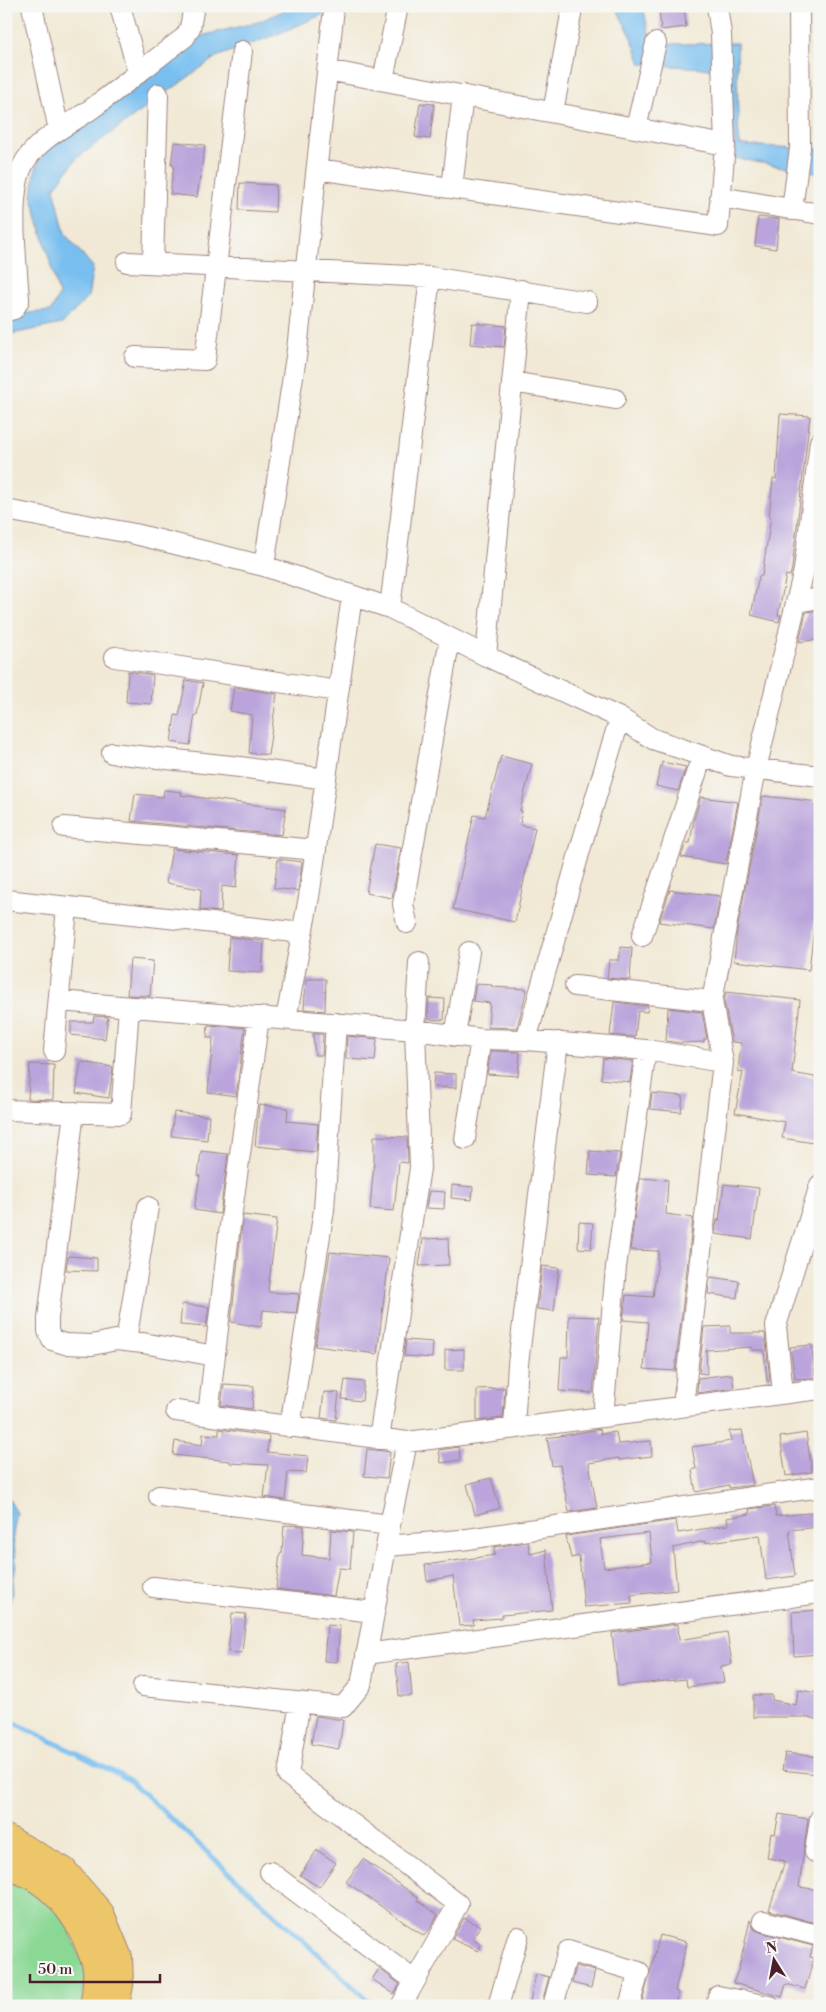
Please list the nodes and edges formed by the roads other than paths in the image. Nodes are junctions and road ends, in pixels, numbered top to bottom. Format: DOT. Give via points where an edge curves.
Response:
graph roads {
  1 [pos="32,6"];
  2 [pos="120,6"];
  3 [pos="194,6"];
  4 [pos="398,6"];
  5 [pos="717,6"];
  6 [pos="799,6"];
  7 [pos="571,15"];
  8 [pos="333,17"];
  9 [pos="656,42"];
  10 [pos="242,51"];
  11 [pos="327,70"];
  12 [pos="138,72"];
  13 [pos="383,80"];
  14 [pos="158,94"];
  15 [pos="463,95"];
  16 [pos="553,112"];
  17 [pos="636,128"];
  18 [pos="60,130"];
  19 [pos="725,145"];
  20 [pos="14,167"];
  21 [pos="317,169"];
  22 [pos="452,188"];
  23 [pos="720,197"];
  24 [pos="792,210"];
  25 [pos="820,214"];
  26 [pos="127,262"];
  27 [pos="153,264"];
  28 [pos="216,267"];
  29 [pos="306,271"];
  30 [pos="430,277"];
  31 [pos="521,290"];
  32 [pos="586,302"];
  33 [pos="6,311"];
  34 [pos="135,357"];
  35 [pos="512,382"];
  36 [pos="615,399"];
  37 [pos="820,442"];
  38 [pos="6,510"];
  39 [pos="264,566"];
  40 [pos="352,596"];
  41 [pos="820,598"];
  42 [pos="797,602"];
  43 [pos="390,608"];
  44 [pos="450,638"];
  45 [pos="486,656"];
  46 [pos="115,657"];
  47 [pos="338,691"];
  48 [pos="620,718"];
  49 [pos="112,753"];
  50 [pos="702,756"];
  51 [pos="756,769"];
  52 [pos="820,776"];
  53 [pos="326,780"];
  54 [pos="64,827"];
  55 [pos="316,850"];
  56 [pos="6,900"];
  57 [pos="67,907"];
  58 [pos="407,923"];
  59 [pos="302,932"];
  60 [pos="642,936"];
  61 [pos="469,952"];
  62 [pos="419,962"];
  63 [pos="575,986"];
  64 [pos="59,1001"];
  65 [pos="712,1001"];
  66 [pos="129,1007"];
  67 [pos="259,1017"];
  68 [pos="286,1019"];
  69 [pos="336,1023"];
  70 [pos="415,1030"];
  71 [pos="456,1036"];
  72 [pos="480,1039"];
  73 [pos="526,1040"];
  74 [pos="558,1042"];
  75 [pos="646,1050"];
  76 [pos="54,1051"];
  77 [pos="723,1062"];
  78 [pos="6,1110"];
  79 [pos="74,1112"];
  80 [pos="465,1139"];
  81 [pos="820,1185"];
  82 [pos="148,1207"];
  83 [pos="126,1341"];
  84 [pos="215,1356"];
  85 [pos="820,1389"];
  86 [pos="783,1393"];
  87 [pos="683,1406"];
  88 [pos="176,1411"];
  89 [pos="208,1415"];
  90 [pos="603,1417"];
  91 [pos="290,1426"];
  92 [pos="514,1428"];
  93 [pos="379,1439"];
  94 [pos="407,1442"];
  95 [pos="820,1487"];
  96 [pos="159,1496"];
  97 [pos="390,1525"];
  98 [pos="386,1546"];
  99 [pos="153,1587"];
  100 [pos="820,1593"];
  101 [pos="374,1612"];
  102 [pos="366,1654"];
  103 [pos="143,1686"];
  104 [pos="300,1702"];
  105 [pos="820,1819"];
  106 [pos="6,1839"];
  107 [pos="820,1853"];
  108 [pos="6,1866"];
  109 [pos="270,1872"];
  110 [pos="763,1921"];
  111 [pos="820,1936"];
  112 [pos="518,1937"];
  113 [pos="416,1980"];
  114 [pos="94,2006"];
  115 [pos="115,2006"];
  116 [pos="401,2006"];
  117 [pos="498,2006"];
  118 [pos="553,2006"];
  119 [pos="629,2006"];
  120 [pos="716,2006"];
  121 [pos="769,2006"];
  1 -- 18 [label="street"];
  2 -- 12 [label="street"];
  3 -- 12 [label="street" via="185,37"];
  4 -- 13 [label="street"];
  5 -- 19 [label="street"];
  6 -- 24 [label="street" via="800,148"];
  7 -- 16 [label="street"];
  8 -- 11 [label="street"];
  9 -- 17 [label="street"];
  10 -- 28 [label="street"];
  11 -- 13 [label="street"];
  11 -- 21 [label="street"];
  12 -- 18 [label="street"];
  13 -- 15 [label="street"];
  14 -- 27 [label="street"];
  15 -- 16 [label="street"];
  15 -- 22 [label="street"];
  16 -- 17 [label="street"];
  17 -- 19 [label="street"];
  18 -- 20 [label="street"];
  19 -- 23 [label="street"];
  20 -- 33 [label="street" via="19,300 14,309"];
  21 -- 22 [label="street"];
  21 -- 29 [label="street"];
  22 -- 23 [label="street" via="718,226"];
  23 -- 24 [label="street"];
  24 -- 25 [label="street"];
  26 -- 27 [label="street"];
  27 -- 28 [label="street"];
  28 -- 29 [label="street"];
  28 -- 34 [label="street" via="205,360"];
  29 -- 30 [label="street"];
  29 -- 39 [label="street"];
  30 -- 31 [label="street"];
  30 -- 43 [label="street"];
  31 -- 32 [label="street"];
  31 -- 35 [label="street"];
  35 -- 36 [label="street"];
  35 -- 45 [label="street"];
  37 -- 42 [label="street"];
  38 -- 39 [label="street" via="135,534"];
  39 -- 40 [label="street"];
  40 -- 43 [label="street"];
  40 -- 47 [label="street"];
  41 -- 42 [label="street"];
  42 -- 51 [label="street"];
  43 -- 44 [label="street"];
  44 -- 45 [label="street"];
  44 -- 58 [label="street" via="403,904"];
  45 -- 48 [label="street"];
  46 -- 47 [label="street"];
  47 -- 53 [label="street"];
  48 -- 50 [label="street" via="653,739"];
  48 -- 73 [label="street"];
  49 -- 53 [label="street"];
  50 -- 51 [label="street" via="731,766"];
  50 -- 60 [label="street"];
  51 -- 52 [label="street"];
  51 -- 65 [label="street"];
  53 -- 55 [label="street"];
  54 -- 55 [label="street"];
  55 -- 59 [label="street"];
  56 -- 57 [label="street"];
  57 -- 59 [label="street"];
  57 -- 64 [label="street"];
  59 -- 68 [label="street"];
  61 -- 71 [label="street"];
  62 -- 70 [label="street"];
  63 -- 65 [label="street"];
  64 -- 66 [label="street"];
  64 -- 76 [label="street"];
  65 -- 77 [label="street"];
  66 -- 67 [label="street"];
  66 -- 79 [label="street" via="121,1114"];
  67 -- 68 [label="street"];
  67 -- 84 [label="street"];
  68 -- 69 [label="street"];
  69 -- 70 [label="street"];
  69 -- 91 [label="street" via="324,1210"];
  70 -- 71 [label="street"];
  70 -- 93 [label="street" via="420,1168"];
  71 -- 72 [label="street"];
  72 -- 73 [label="street"];
  72 -- 80 [label="street"];
  73 -- 74 [label="street"];
  74 -- 75 [label="street"];
  74 -- 92 [label="street" via="519,1354"];
  75 -- 77 [label="street"];
  75 -- 90 [label="street" via="616,1267"];
  77 -- 87 [label="street"];
  78 -- 79 [label="street"];
  79 -- 83 [label="street" via="48,1331 52,1340 65,1344"];
  81 -- 86 [label="street" via="776,1326"];
  82 -- 83 [label="street"];
  83 -- 84 [label="street"];
  84 -- 89 [label="street"];
  85 -- 86 [label="street"];
  86 -- 87 [label="street"];
  87 -- 90 [label="street"];
  88 -- 89 [label="street"];
  89 -- 91 [label="street"];
  90 -- 92 [label="street"];
  91 -- 93 [label="street"];
  92 -- 94 [label="street"];
  93 -- 94 [label="street"];
  94 -- 97 [label="street"];
  95 -- 98 [label="street" via="461,1540"];
  96 -- 97 [label="street"];
  97 -- 98 [label="street"];
  98 -- 101 [label="street"];
  99 -- 101 [label="street"];
  100 -- 102 [label="street"];
  101 -- 102 [label="street"];
  102 -- 104 [label="street" via="361,1685 343,1707"];
  103 -- 104 [label="street"];
  104 -- 113 [label="street" via="288,1775 458,1904"];
  105 -- 107 [label="street" via="815,1852"];
  106 -- 115 [label="highway" via="63,1871 100,1914 118,1958 119,1985"];
  108 -- 114 [label="highway" via="48,1887 79,1922 96,1966"];
  109 -- 113 [label="street"];
  110 -- 111 [label="street"];
  112 -- 117 [label="street"];
  113 -- 116 [label="street"];
  118 -- 119 [label="street" via="568,1952 639,1972"];
  120 -- 121 [label="street" via="718,1996"];
}
